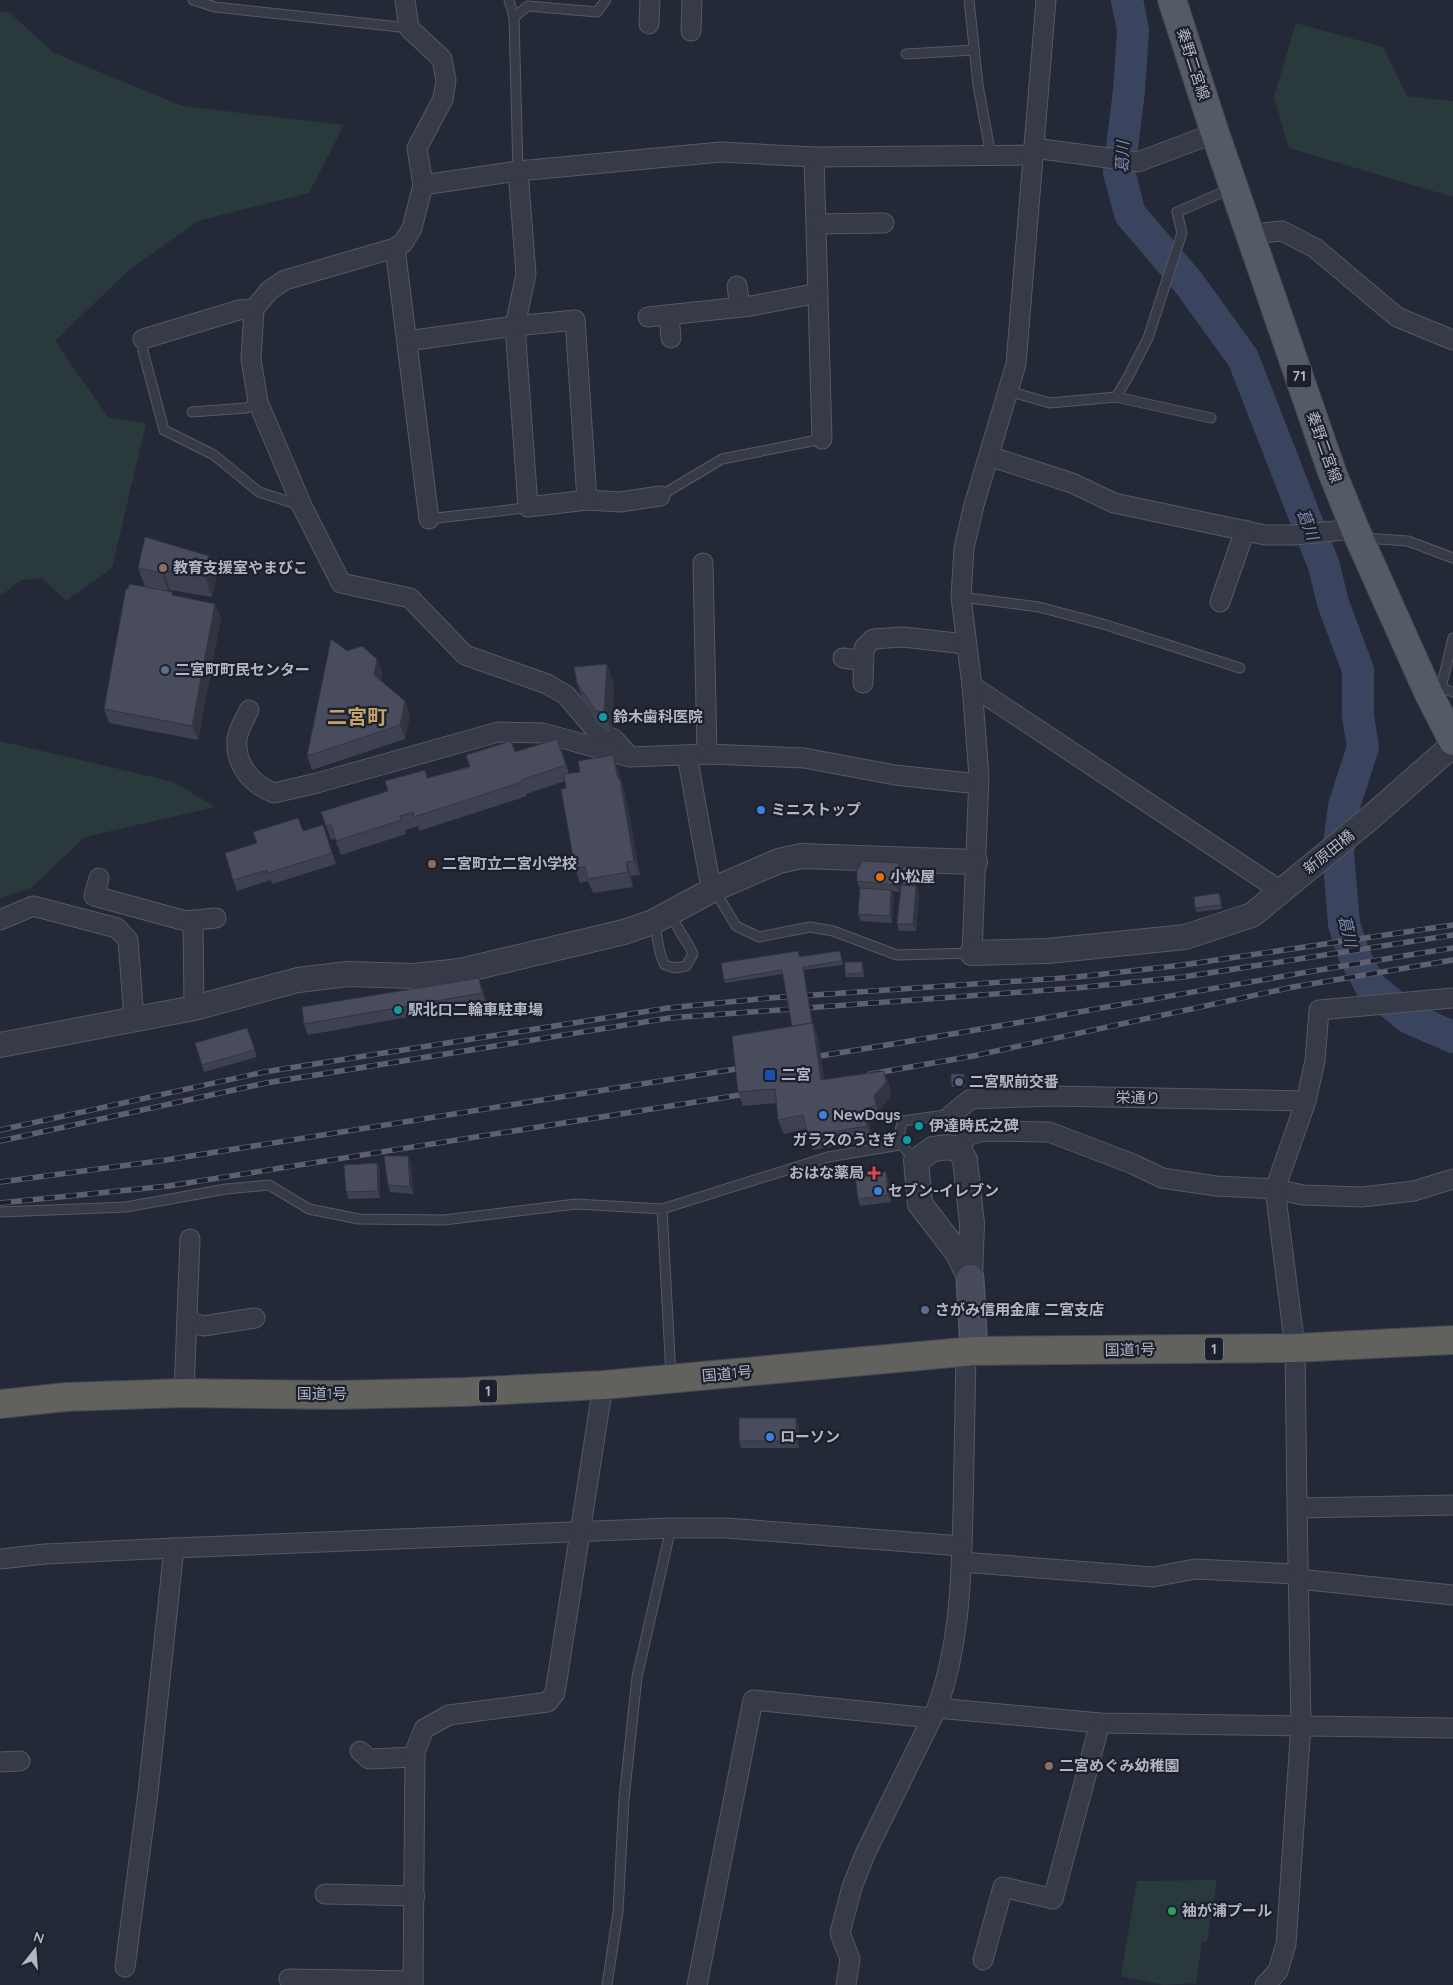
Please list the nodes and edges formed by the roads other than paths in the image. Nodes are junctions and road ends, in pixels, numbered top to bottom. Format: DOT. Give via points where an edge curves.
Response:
graph roads {
  1 [pos="193,0"];
  2 [pos="405,0"];
  3 [pos="509,0"];
  4 [pos="606,0"];
  5 [pos="650,0"];
  6 [pos="692,0"];
  7 [pos="969,0"];
  8 [pos="1046,0"];
  9 [pos="1175,0"];
  10 [pos="514,17"];
  11 [pos="649,24"];
  12 [pos="409,28"];
  13 [pos="691,31"];
  14 [pos="974,50"];
  15 [pos="906,54"];
  16 [pos="1215,132"];
  17 [pos="1034,152"];
  18 [pos="991,156"];
  19 [pos="814,157"];
  20 [pos="518,171"];
  21 [pos="423,185"];
  22 [pos="1234,187"];
  23 [pos="884,223"];
  24 [pos="816,224"];
  25 [pos="1250,234"];
  26 [pos="395,248"];
  27 [pos="737,286"];
  28 [pos="818,293"];
  29 [pos="740,307"];
  30 [pos="254,309"];
  31 [pos="669,315"];
  32 [pos="648,317"];
  33 [pos="515,326"];
  34 [pos="671,338"];
  35 [pos="143,339"];
  36 [pos="1453,340"];
  37 [pos="407,341"];
  38 [pos="1008,391"];
  39 [pos="1116,396"];
  40 [pos="258,402"];
  41 [pos="192,412"];
  42 [pos="1211,418"];
  43 [pos="822,438"];
  44 [pos="989,456"];
  45 [pos="660,496"];
  46 [pos="587,500"];
  47 [pos="302,506"];
  48 [pos="528,507"];
  49 [pos="429,519"];
  50 [pos="1245,530"];
  51 [pos="1350,532"];
  52 [pos="1453,558"];
  53 [pos="703,563"];
  54 [pos="960,597"];
  55 [pos="1220,602"];
  56 [pos="1453,638"];
  57 [pos="965,644"];
  58 [pos="842,658"];
  59 [pos="864,661"];
  60 [pos="1240,668"];
  61 [pos="863,683"];
  62 [pos="972,686"];
  63 [pos="1441,691"];
  64 [pos="249,710"];
  65 [pos="1453,743"];
  66 [pos="687,754"];
  67 [pos="707,754"];
  68 [pos="630,757"];
  69 [pos="978,784"];
  70 [pos="975,862"];
  71 [pos="99,878"];
  72 [pos="1284,888"];
  73 [pos="714,889"];
  74 [pos="662,917"];
  75 [pos="216,918"];
  76 [pos="0,920"];
  77 [pos="193,920"];
  78 [pos="972,953"];
  79 [pos="1453,998"];
  80 [pos="194,1008"];
  81 [pos="134,1019"];
  82 [pos="0,1044"];
  83 [pos="1306,1102"];
  84 [pos="952,1114"];
  85 [pos="963,1143"];
  86 [pos="908,1153"];
  87 [pos="1453,1179"];
  88 [pos="1274,1189"];
  89 [pos="662,1209"];
  90 [pos="0,1212"];
  91 [pos="932,1220"];
  92 [pos="972,1224"];
  93 [pos="190,1239"];
  94 [pos="970,1278"];
  95 [pos="254,1318"];
  96 [pos="187,1320"];
  97 [pos="1453,1340"];
  98 [pos="1295,1348"];
  99 [pos="970,1352"];
  100 [pos="671,1380"];
  101 [pos="603,1385"];
  102 [pos="184,1393"];
  103 [pos="0,1404"];
  104 [pos="1453,1505"];
  105 [pos="1297,1508"];
  106 [pos="671,1528"];
  107 [pos="581,1530"];
  108 [pos="174,1548"];
  109 [pos="962,1554"];
  110 [pos="0,1559"];
  111 [pos="1298,1576"];
  112 [pos="1453,1594"];
  113 [pos="934,1713"];
  114 [pos="1100,1723"];
  115 [pos="1300,1724"];
  116 [pos="1453,1728"];
  117 [pos="360,1751"];
  118 [pos="415,1757"];
  119 [pos="20,1761"];
  120 [pos="0,1762"];
  121 [pos="324,1894"];
  122 [pos="415,1896"];
  123 [pos="983,1960"];
  124 [pos="125,1967"];
  125 [pos="289,1979"];
  126 [pos="413,1983"];
  127 [pos="607,1985"];
  128 [pos="697,1985"];
  129 [pos="846,1985"];
  130 [pos="1265,1985"];
  1 -- 12 [label="lane" via="215,7"];
  2 -- 12 [label="street"];
  3 -- 10 [label="lane"];
  4 -- 10 [label="lane" via="597,12 528,6"];
  5 -- 11 [label="street"];
  6 -- 13 [label="street"];
  7 -- 14 [label="lane"];
  8 -- 17 [label="street"];
  9 -- 16 [label="main road, 秦野二宮線 / 71"];
  10 -- 20 [label="lane"];
  12 -- 21 [label="street" via="442,59 446,80 443,99 417,148"];
  14 -- 15 [label="lane"];
  14 -- 18 [label="lane"];
  16 -- 17 [label="street" via="1138,162 1089,154"];
  16 -- 22 [label="main road, 秦野二宮線 / 71"];
  17 -- 18 [label="street"];
  17 -- 38 [label="street" via="1016,364"];
  18 -- 19 [label="street"];
  19 -- 20 [label="street" via="720,152"];
  19 -- 24 [label="street"];
  20 -- 21 [label="street"];
  20 -- 33 [label="street" via="526,274"];
  21 -- 26 [label="street" via="412,228"];
  22 -- 25 [label="main road, 秦野二宮線 / 71"];
  22 -- 39 [label="lane" via="1177,212 1182,233 1148,338"];
  23 -- 24 [label="street"];
  24 -- 28 [label="street"];
  25 -- 36 [label="street" via="1282,231 1314,248 1397,317"];
  25 -- 51 [label="main road, 秦野二宮線 / 71"];
  26 -- 30 [label="street" via="285,280 270,290"];
  26 -- 37 [label="street"];
  27 -- 29 [label="street"];
  28 -- 29 [label="street"];
  28 -- 43 [label="street"];
  29 -- 31 [label="street"];
  30 -- 35 [label="street" via="238,310"];
  30 -- 40 [label="street" via="251,359"];
  31 -- 32 [label="street"];
  31 -- 34 [label="street"];
  33 -- 37 [label="street"];
  33 -- 46 [label="street" via="575,320"];
  33 -- 48 [label="street"];
  35 -- 47 [label="lane" via="142,351 164,430 214,455 259,492"];
  37 -- 49 [label="street"];
  38 -- 39 [label="lane" via="1050,403"];
  38 -- 44 [label="street"];
  39 -- 42 [label="lane"];
  40 -- 41 [label="lane" via="246,408"];
  40 -- 47 [label="street"];
  43 -- 45 [label="lane" via="722,459"];
  44 -- 50 [label="street" via="1072,483 1114,503"];
  44 -- 54 [label="street" via="964,548"];
  45 -- 46 [label="street" via="620,502"];
  46 -- 48 [label="street"];
  47 -- 68 [label="street" via="341,583 410,598 465,654 547,684 566,695 598,734 614,739"];
  48 -- 49 [label="lane"];
  50 -- 51 [label="street" via="1265,536"];
  50 -- 55 [label="street"];
  51 -- 52 [label="lane" via="1408,541"];
  51 -- 63 [label="main road, 秦野二宮線 / 71"];
  53 -- 67 [label="street"];
  54 -- 57 [label="street"];
  54 -- 60 [label="lane" via="1039,607"];
  56 -- 63 [label="lane"];
  57 -- 59 [label="street" via="903,637 873,639 864,648"];
  57 -- 62 [label="street"];
  58 -- 59 [label="street"];
  59 -- 61 [label="street"];
  62 -- 69 [label="street"];
  62 -- 72 [label="street"];
  63 -- 65 [label="main road, 秦野二宮線 / 71"];
  64 -- 68 [label="street" via="237,738 238,758 248,777 274,794 498,732 543,733"];
  65 -- 72 [label="street, 新原田橋" via="1370,818"];
  66 -- 67 [label="street"];
  66 -- 68 [label="street"];
  66 -- 73 [label="street"];
  67 -- 69 [label="street" via="804,758 895,775"];
  69 -- 70 [label="street"];
  70 -- 73 [label="street" via="801,856 779,861"];
  70 -- 78 [label="street"];
  71 -- 77 [label="street" via="94,896"];
  72 -- 78 [label="street, 新原田橋" via="1252,915 1184,937 1048,951"];
  73 -- 74 [label="street"];
  73 -- 78 [label="lane" via="736,926 759,937 810,927 833,931 897,955"];
  74 -- 74 [label="lane" via="674,924 687,940 693,954 686,966 675,968 665,965 660,957 657,932"];
  74 -- 80 [label="street" via="624,932 460,971 414,976 348,974 298,980"];
  75 -- 77 [label="street"];
  76 -- 81 [label="street" via="33,906 117,928 128,940"];
  77 -- 80 [label="street"];
  79 -- 83 [label="street" via="1319,1010 1315,1061"];
  80 -- 81 [label="street"];
  81 -- 82 [label="street"];
  83 -- 84 [label="street, 栄通り" via="1053,1096 971,1099"];
  83 -- 88 [label="street"];
  84 -- 85 [label="lane" via="963,1123"];
  84 -- 86 [label="lane" via="903,1121 898,1131"];
  85 -- 86 [label="street"];
  85 -- 88 [label="street" via="984,1131 1048,1132 1162,1178 1216,1186"];
  85 -- 92 [label="street"];
  86 -- 89 [label="lane" via="828,1157"];
  86 -- 91 [label="street" via="920,1204"];
  87 -- 88 [label="street" via="1414,1191 1362,1197 1303,1195"];
  88 -- 98 [label="street"];
  89 -- 90 [label="lane" via="576,1204 444,1220 359,1219 309,1209 269,1185 226,1189 126,1207"];
  89 -- 100 [label="lane"];
  91 -- 92 [label="street" via="957,1235 969,1231"];
  91 -- 94 [label="street" via="957,1252"];
  92 -- 94 [label="street"];
  93 -- 96 [label="street"];
  94 -- 99 [label="main road"];
  95 -- 96 [label="street" via="203,1326"];
  96 -- 102 [label="street"];
  97 -- 98 [label="highway, 国道1号 / 1"];
  98 -- 99 [label="highway, 国道1号 / 1"];
  98 -- 105 [label="street"];
  99 -- 100 [label="highway, 国道1号 / 1"];
  99 -- 109 [label="street"];
  100 -- 101 [label="highway, 国道1号 / 1"];
  101 -- 102 [label="highway, 国道1号 / 1" via="464,1392"];
  101 -- 107 [label="street"];
  102 -- 103 [label="highway, 国道1号 / 1" via="66,1397"];
  104 -- 105 [label="street"];
  105 -- 111 [label="street"];
  106 -- 107 [label="street"];
  106 -- 109 [label="street" via="726,1528"];
  106 -- 127 [label="lane" via="637,1677 624,1799 618,1912"];
  107 -- 108 [label="street"];
  107 -- 118 [label="street" via="555,1693 548,1702 449,1714 424,1729"];
  108 -- 110 [label="street"];
  108 -- 124 [label="street" via="148,1792"];
  109 -- 111 [label="street" via="1153,1577 1195,1570"];
  109 -- 113 [label="street" via="957,1631 947,1680"];
  111 -- 112 [label="street"];
  111 -- 115 [label="street"];
  113 -- 114 [label="street"];
  113 -- 128 [label="street" via="753,1700"];
  113 -- 129 [label="street" via="852,1887 840,1933 850,1959"];
  114 -- 115 [label="street"];
  114 -- 123 [label="street" via="1053,1899 1003,1887"];
  115 -- 116 [label="street"];
  115 -- 130 [label="street" via="1286,1944 1278,1971"];
  117 -- 118 [label="street" via="368,1759"];
  118 -- 122 [label="street"];
  119 -- 120 [label="street"];
  121 -- 122 [label="street"];
  122 -- 126 [label="street"];
  125 -- 126 [label="street"];
}
